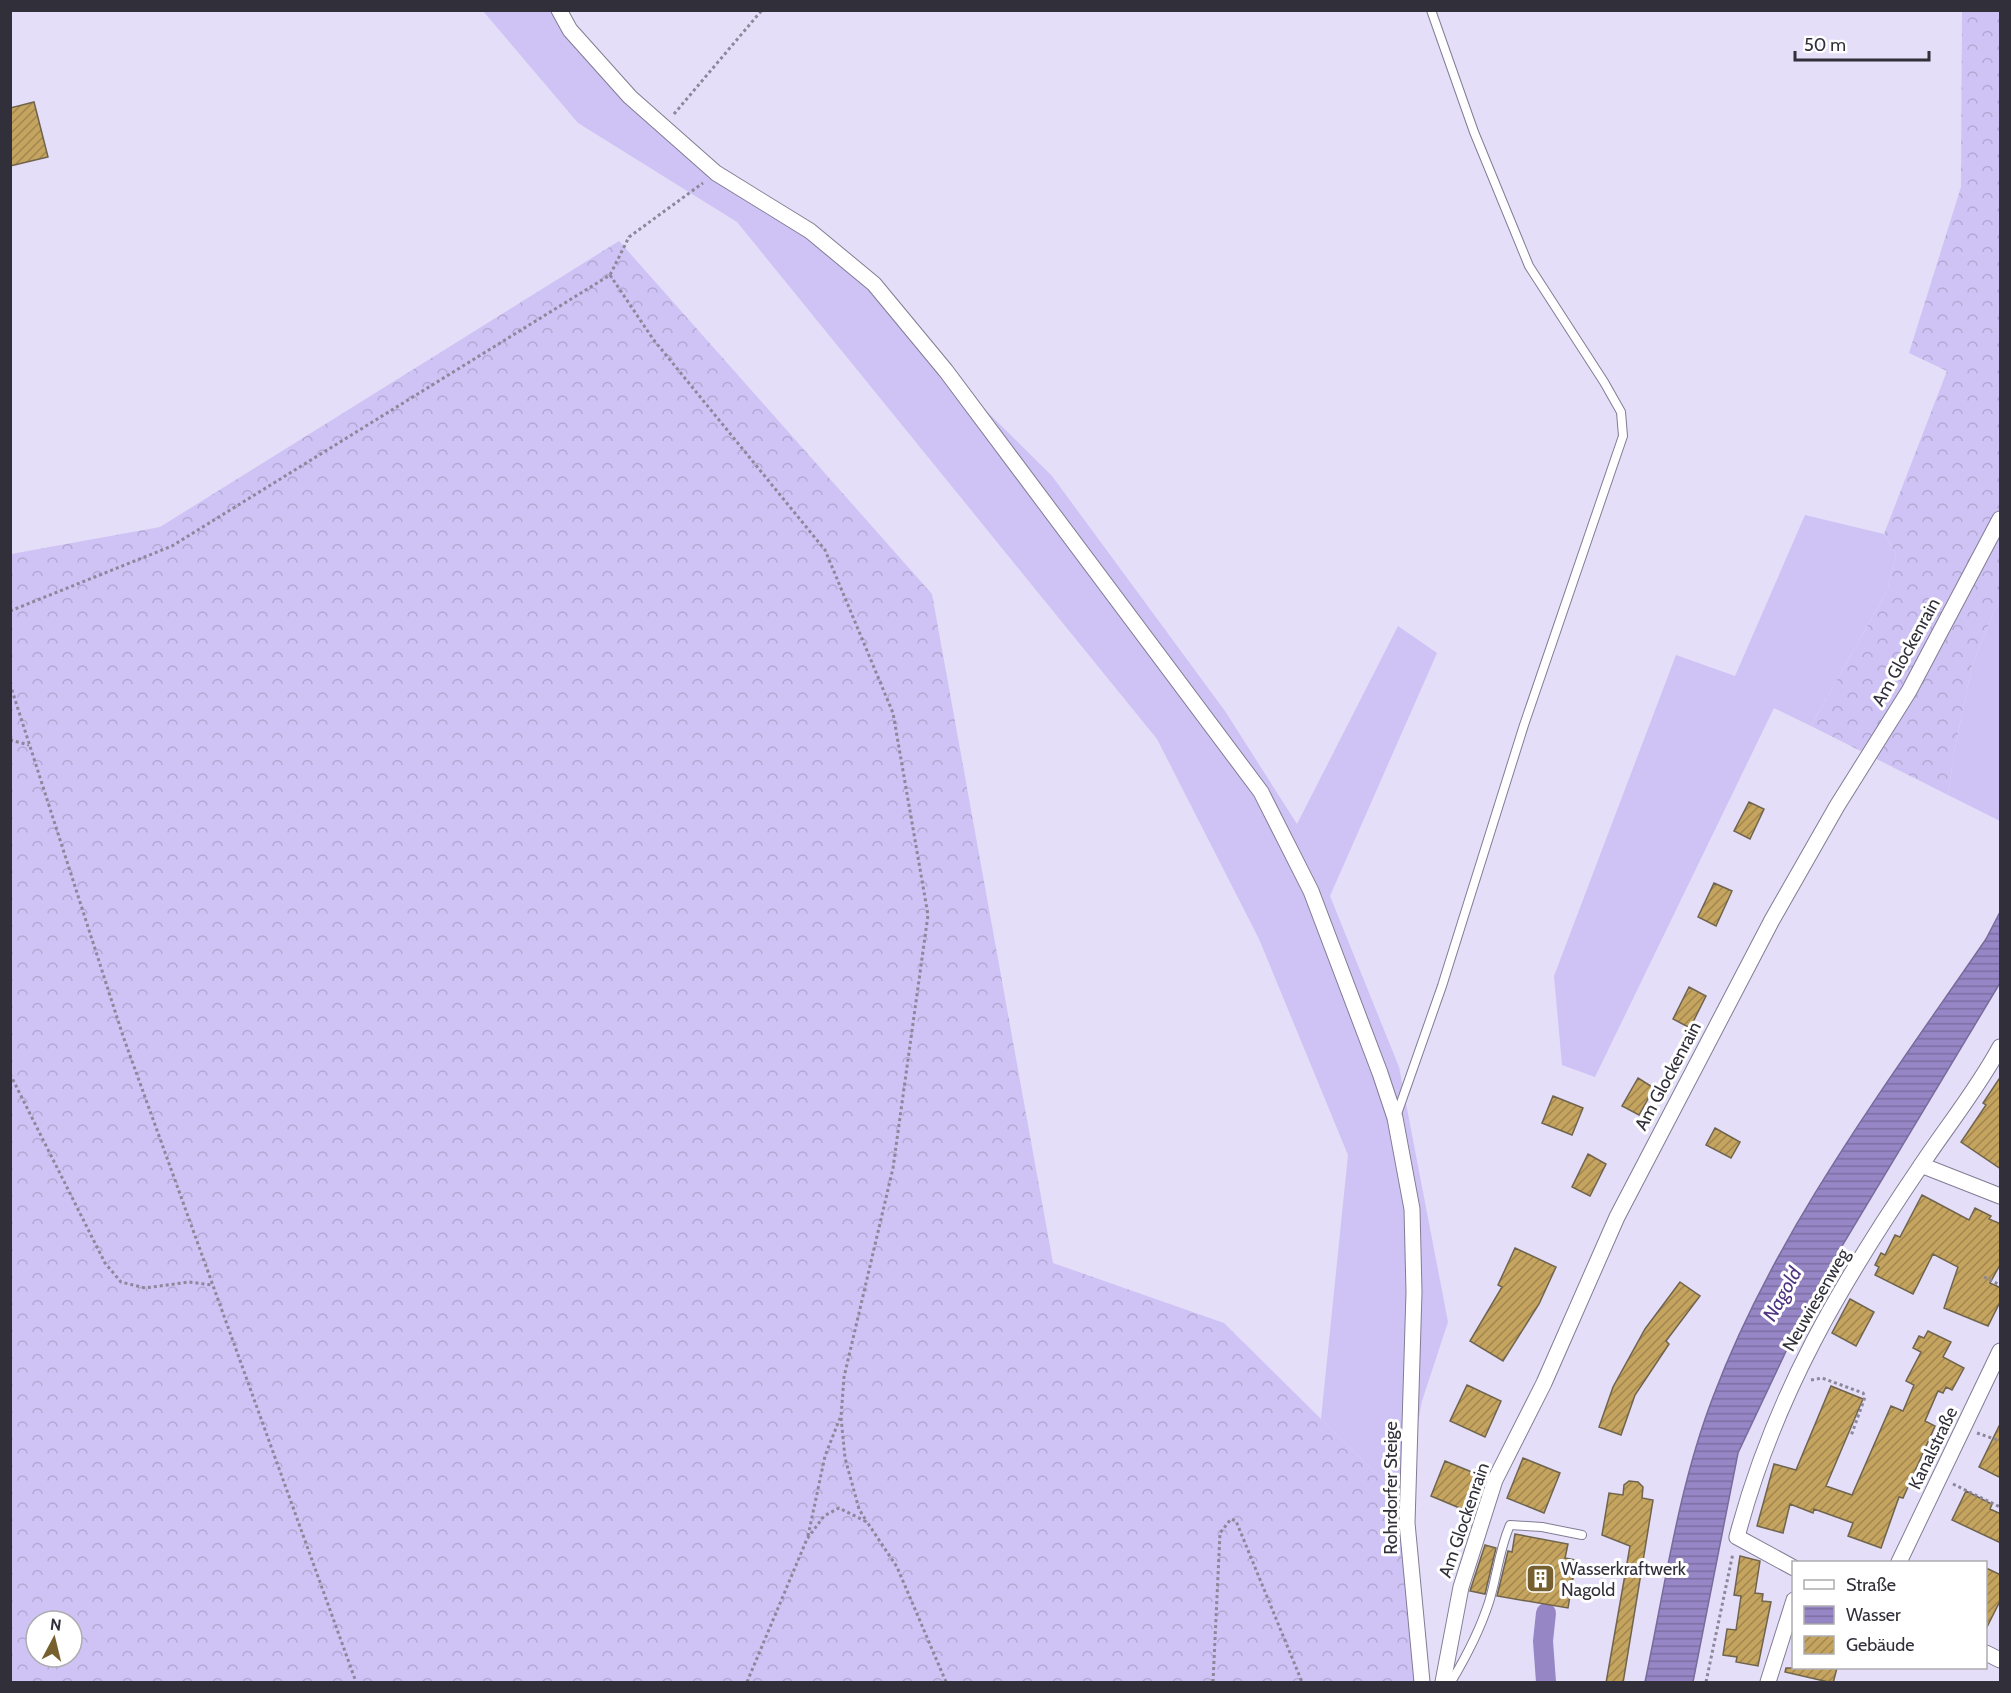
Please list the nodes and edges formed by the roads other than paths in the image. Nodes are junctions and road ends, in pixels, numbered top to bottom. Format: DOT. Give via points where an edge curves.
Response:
graph roads {
  1 [pos="559,10"];
  2 [pos="1431,10"];
  3 [pos="2001,519"];
  4 [pos="2001,1047"];
  5 [pos="1395,1118"];
  6 [pos="1921,1165"];
  7 [pos="2001,1196"];
  8 [pos="2001,1351"];
  9 [pos="1582,1535"];
  10 [pos="1900,1561"];
  11 [pos="1792,1567"];
  12 [pos="1792,1606"];
  13 [pos="1987,1653"];
  14 [pos="2001,1660"];
  15 [pos="1422,1683"];
  16 [pos="1443,1683"];
  17 [pos="1451,1683"];
  18 [pos="1768,1683"];
  1 -- 5 [label="street, Rohrdorfer Steige" via="570,30 630,97 716,173 810,231 874,284 946,371 1262,792 1311,891"];
  2 -- 5 [label="lane" via="1474,132 1529,266 1610,392 1621,412 1623,436"];
  3 -- 16 [label="street, Am Glockenrain" via="1909,691 1772,920 1617,1217 1544,1383 1495,1480 1461,1587"];
  4 -- 6 [label="street, Neuwiesenweg"];
  5 -- 15 [label="street, Rohrdorfer Steige" via="1412,1209 1414,1292 1407,1524"];
  6 -- 7 [label="street"];
  6 -- 11 [label="street, Neuwiesenweg" via="1828,1312 1780,1407 1750,1487 1737,1537"];
  8 -- 10 [label="street, Kanalstraße"];
  9 -- 17 [label="lane" via="1510,1525 1502,1542 1489,1602"];
  12 -- 18 [label="street"];
  13 -- 14 [label="street"];
}
